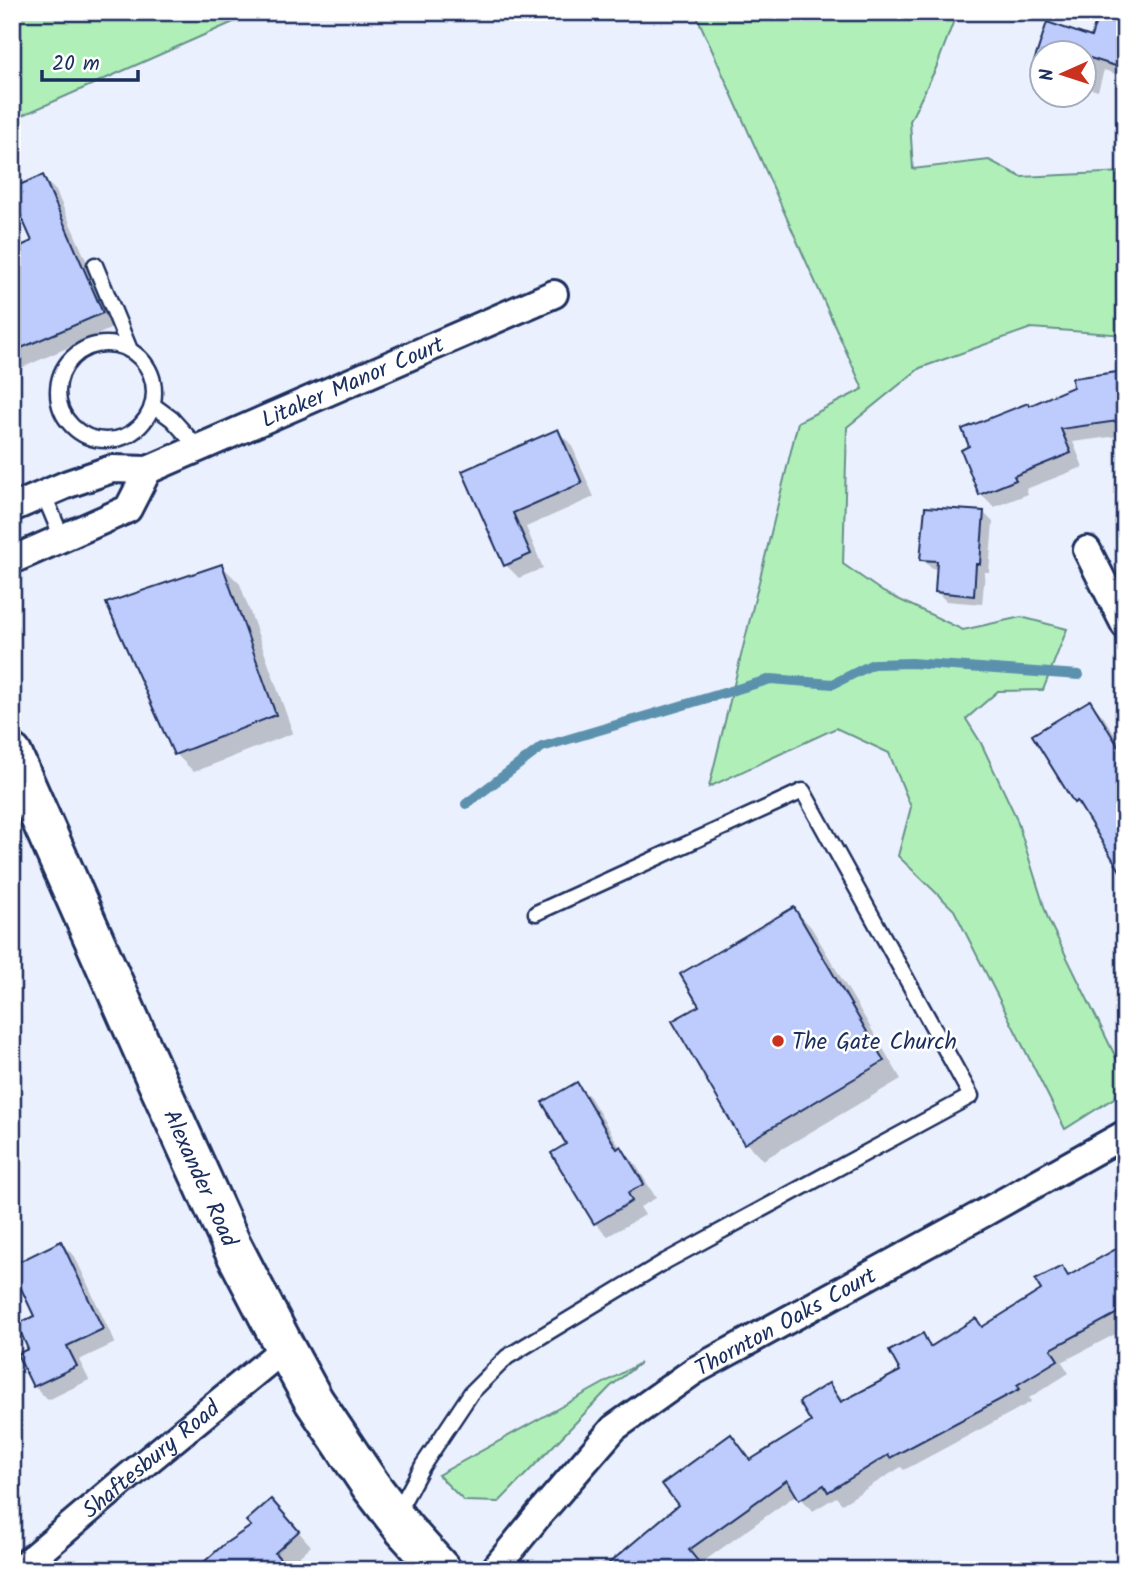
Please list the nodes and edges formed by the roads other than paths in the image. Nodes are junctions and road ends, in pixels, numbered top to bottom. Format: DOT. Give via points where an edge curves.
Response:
graph roads {
  1 [pos="95,265"];
  2 [pos="554,294"];
  3 [pos="130,350"];
  4 [pos="153,405"];
  5 [pos="199,449"];
  6 [pos="148,470"];
  7 [pos="44,495"];
  8 [pos="12,508"];
  9 [pos="62,538"];
  10 [pos="1087,550"];
  11 [pos="12,560"];
  12 [pos="1125,625"];
  13 [pos="12,754"];
  14 [pos="536,913"];
  15 [pos="1125,1134"];
  16 [pos="285,1348"];
  17 [pos="394,1517"];
  18 [pos="18,1570"];
  19 [pos="441,1570"];
  20 [pos="494,1570"];
  1 -- 3 [label="lane"];
  2 -- 5 [label="street, Litaker Manor Court"];
  3 -- 4 [label="lane" via="150,373"];
  3 -- 4 [label="lane" via="114,344 83,349 62,373 60,404 76,429 106,440 135,430"];
  4 -- 5 [label="lane"];
  5 -- 6 [label="street, Litaker Manor Court"];
  6 -- 7 [label="street, Litaker Manor Court" via="112,469"];
  6 -- 9 [label="street" via="128,509"];
  7 -- 8 [label="street, Litaker Manor Court"];
  7 -- 9 [label="lane"];
  9 -- 11 [label="street"];
  10 -- 12 [label="street"];
  13 -- 16 [label="street, Alexander Road" via="232,1246"];
  14 -- 17 [label="lane" via="803,791 971,1096 666,1261 507,1357 471,1392"];
  15 -- 20 [label="street, Thornton Oaks Court" via="694,1371 614,1428"];
  16 -- 17 [label="street, Alexander Road" via="314,1401"];
  16 -- 18 [label="street, Shaftesbury Road"];
  17 -- 19 [label="street, Alexander Road"];
}
